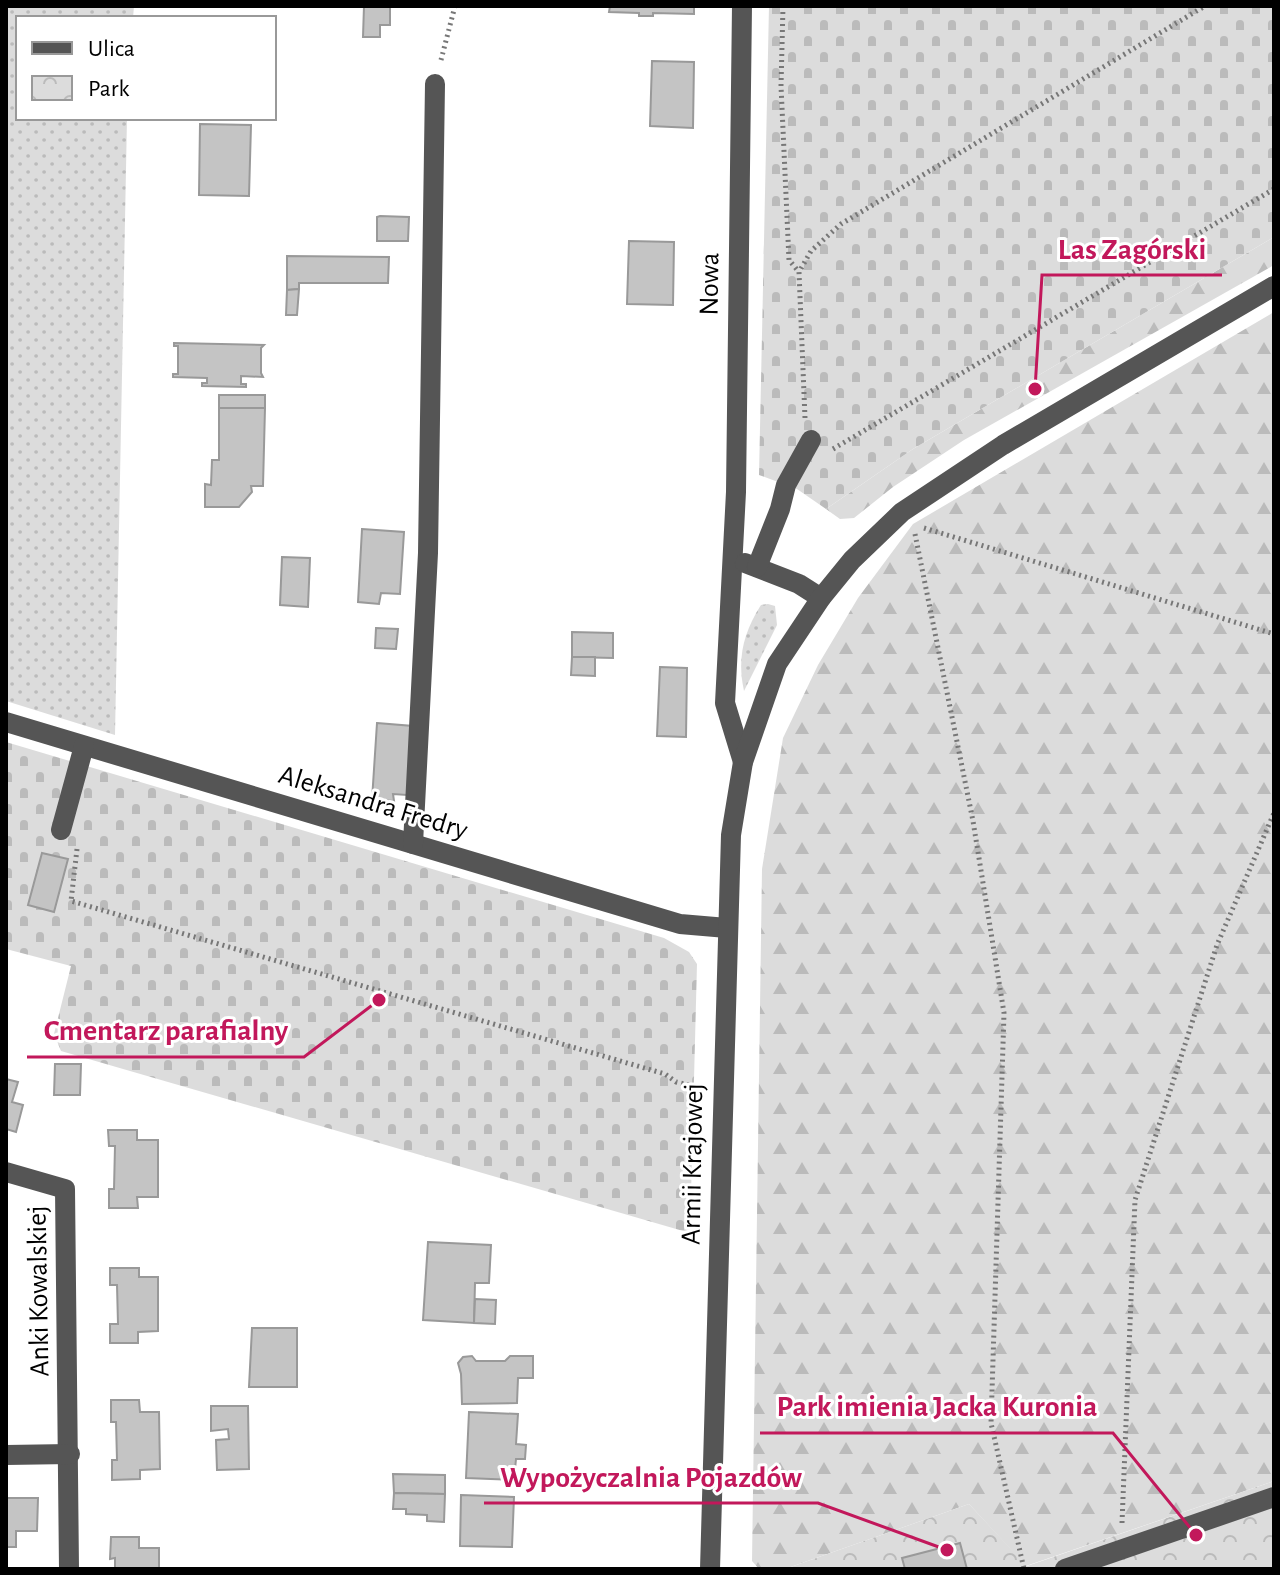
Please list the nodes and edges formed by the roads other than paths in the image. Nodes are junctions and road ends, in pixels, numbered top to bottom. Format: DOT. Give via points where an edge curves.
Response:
graph roads {
  1 [pos="742,6"];
  2 [pos="435,84"];
  3 [pos="1274,286"];
  4 [pos="811,440"];
  5 [pos="732,562"];
  6 [pos="757,567"];
  7 [pos="821,598"];
  8 [pos="6,722"];
  9 [pos="84,746"];
  10 [pos="743,762"];
  11 [pos="61,830"];
  12 [pos="413,844"];
  13 [pos="727,928"];
  14 [pos="6,1172"];
  15 [pos="70,1454"];
  16 [pos="6,1455"];
  17 [pos="1274,1497"];
  18 [pos="69,1569"];
  19 [pos="710,1569"];
  20 [pos="1065,1569"];
  1 -- 5 [label="street, Nowa"];
  2 -- 12 [label="street" via="428,553"];
  3 -- 7 [label="street, Armii Krajowej" via="1003,445 902,512"];
  4 -- 6 [label="street" via="786,485"];
  5 -- 6 [label="street"];
  5 -- 10 [label="street, Nowa" via="725,703"];
  6 -- 7 [label="street"];
  7 -- 10 [label="street, Armii Krajowej" via="777,664"];
  8 -- 9 [label="street, Aleksandra Fredry"];
  9 -- 11 [label="street"];
  9 -- 12 [label="street, Aleksandra Fredry"];
  10 -- 13 [label="street, Armii Krajowej" via="731,835"];
  12 -- 13 [label="street, Aleksandra Fredry" via="680,924"];
  13 -- 19 [label="street, Armii Krajowej"];
  14 -- 15 [label="street, Anki Kowalskiej" via="65,1189"];
  15 -- 16 [label="street"];
  15 -- 18 [label="street, Anki Kowalskiej"];
  17 -- 20 [label="street"];
}
